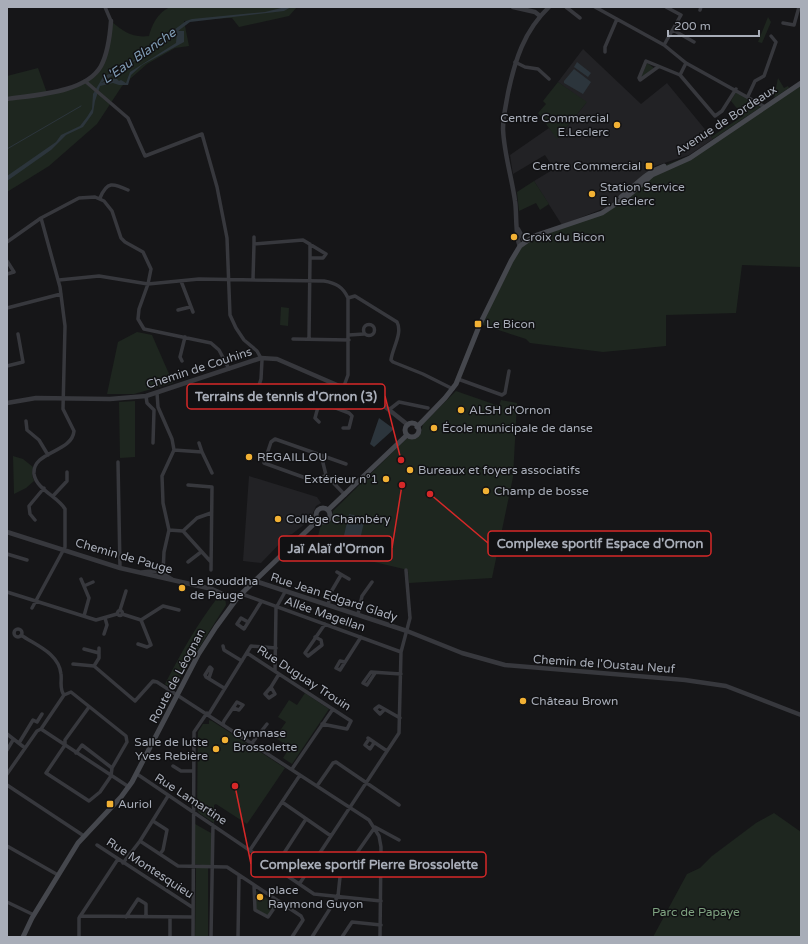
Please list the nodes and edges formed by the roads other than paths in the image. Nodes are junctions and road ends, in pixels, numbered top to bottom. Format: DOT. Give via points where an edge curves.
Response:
graph roads {
  1 [pos="104,7"];
  2 [pos="513,7"];
  3 [pos="549,7"];
  4 [pos="566,7"];
  5 [pos="595,7"];
  6 [pos="666,7"];
  7 [pos="798,7"];
  8 [pos="540,16"];
  9 [pos="580,18"];
  10 [pos="617,19"];
  11 [pos="111,21"];
  12 [pos="782,23"];
  13 [pos="673,30"];
  14 [pos="771,36"];
  15 [pos="694,42"];
  16 [pos="664,45"];
  17 [pos="605,52"];
  18 [pos="515,62"];
  19 [pos="686,63"];
  20 [pos="658,67"];
  21 [pos="680,75"];
  22 [pos="549,79"];
  23 [pos="85,81"];
  24 [pos="801,83"];
  25 [pos="736,89"];
  26 [pos="748,96"];
  27 [pos="7,99"];
  28 [pos="765,107"];
  29 [pos="695,154"];
  30 [pos="128,190"];
  31 [pos="100,198"];
  32 [pos="592,217"];
  33 [pos="41,218"];
  34 [pos="518,229"];
  35 [pos="254,237"];
  36 [pos="7,242"];
  37 [pos="525,242"];
  38 [pos="254,244"];
  39 [pos="310,244"];
  40 [pos="520,246"];
  41 [pos="310,258"];
  42 [pos="7,261"];
  43 [pos="7,274"];
  44 [pos="253,279"];
  45 [pos="59,280"];
  46 [pos="228,280"];
  47 [pos="181,281"];
  48 [pos="309,281"];
  49 [pos="148,284"];
  50 [pos="61,294"];
  51 [pos="348,298"];
  52 [pos="190,306"];
  53 [pos="7,308"];
  54 [pos="178,310"];
  55 [pos="193,312"];
  56 [pos="18,334"];
  57 [pos="349,334"];
  58 [pos="364,334"];
  59 [pos="185,337"];
  60 [pos="293,339"];
  61 [pos="308,339"];
  62 [pos="349,340"];
  63 [pos="261,358"];
  64 [pos="182,361"];
  65 [pos="7,366"];
  66 [pos="229,369"];
  67 [pos="509,371"];
  68 [pos="458,379"];
  69 [pos="343,388"];
  70 [pos="453,389"];
  71 [pos="157,393"];
  72 [pos="255,393"];
  73 [pos="146,396"];
  74 [pos="63,398"];
  75 [pos="7,403"];
  76 [pos="336,408"];
  77 [pos="428,408"];
  78 [pos="390,409"];
  79 [pos="26,421"];
  80 [pos="319,422"];
  81 [pos="408,425"];
  82 [pos="417,426"];
  83 [pos="343,428"];
  84 [pos="407,435"];
  85 [pos="153,443"];
  86 [pos="199,443"];
  87 [pos="174,450"];
  88 [pos="202,452"];
  89 [pos="48,455"];
  90 [pos="321,455"];
  91 [pos="118,462"];
  92 [pos="346,464"];
  93 [pos="67,472"];
  94 [pos="212,473"];
  95 [pos="326,475"];
  96 [pos="188,485"];
  97 [pos="44,488"];
  98 [pos="345,495"];
  99 [pos="53,496"];
  100 [pos="328,510"];
  101 [pos="211,513"];
  102 [pos="35,520"];
  103 [pos="318,520"];
  104 [pos="169,530"];
  105 [pos="183,531"];
  106 [pos="7,532"];
  107 [pos="64,549"];
  108 [pos="201,552"];
  109 [pos="7,554"];
  110 [pos="27,560"];
  111 [pos="188,562"];
  112 [pos="211,562"];
  113 [pos="120,568"];
  114 [pos="211,570"];
  115 [pos="406,570"];
  116 [pos="139,572"];
  117 [pos="337,572"];
  118 [pos="162,573"];
  119 [pos="341,575"];
  120 [pos="81,579"];
  121 [pos="349,579"];
  122 [pos="174,581"];
  123 [pos="255,581"];
  124 [pos="94,582"];
  125 [pos="372,582"];
  126 [pos="84,586"];
  127 [pos="7,592"];
  128 [pos="126,592"];
  129 [pos="285,592"];
  130 [pos="242,594"];
  131 [pos="37,602"];
  132 [pos="234,602"];
  133 [pos="261,602"];
  134 [pos="328,605"];
  135 [pos="32,608"];
  136 [pos="276,608"];
  137 [pos="179,610"];
  138 [pos="121,612"];
  139 [pos="358,614"];
  140 [pos="84,616"];
  141 [pos="105,618"];
  142 [pos="141,620"];
  143 [pos="248,622"];
  144 [pos="324,624"];
  145 [pos="406,631"];
  146 [pos="104,634"];
  147 [pos="21,635"];
  148 [pos="315,637"];
  149 [pos="361,637"];
  150 [pos="138,644"];
  151 [pos="223,646"];
  152 [pos="99,648"];
  153 [pos="276,648"];
  154 [pos="84,649"];
  155 [pos="401,652"];
  156 [pos="99,653"];
  157 [pos="247,653"];
  158 [pos="242,661"];
  159 [pos="345,662"];
  160 [pos="73,664"];
  161 [pos="94,666"];
  162 [pos="275,671"];
  163 [pos="375,673"];
  164 [pos="279,674"];
  165 [pos="401,674"];
  166 [pos="209,678"];
  167 [pos="271,687"];
  168 [pos="224,688"];
  169 [pos="177,693"];
  170 [pos="64,695"];
  171 [pos="89,707"];
  172 [pos="233,708"];
  173 [pos="333,709"];
  174 [pos="384,710"];
  175 [pos="42,714"];
  176 [pos="208,714"];
  177 [pos="801,715"];
  178 [pos="400,718"];
  179 [pos="223,724"];
  180 [pos="267,724"];
  181 [pos="322,724"];
  182 [pos="42,729"];
  183 [pos="7,734"];
  184 [pos="13,740"];
  185 [pos="19,743"];
  186 [pos="252,743"];
  187 [pos="374,743"];
  188 [pos="65,745"];
  189 [pos="25,748"];
  190 [pos="7,750"];
  191 [pos="387,751"];
  192 [pos="76,753"];
  193 [pos="173,766"];
  194 [pos="112,768"];
  195 [pos="292,769"];
  196 [pos="193,771"];
  197 [pos="46,773"];
  198 [pos="7,774"];
  199 [pos="136,774"];
  200 [pos="41,775"];
  201 [pos="300,775"];
  202 [pos="111,776"];
  203 [pos="367,782"];
  204 [pos="7,785"];
  205 [pos="317,786"];
  206 [pos="129,787"];
  207 [pos="168,796"];
  208 [pos="282,802"];
  209 [pos="399,805"];
  210 [pos="350,808"];
  211 [pos="194,812"];
  212 [pos="154,819"];
  213 [pos="306,820"];
  214 [pos="213,825"];
  215 [pos="375,827"];
  216 [pos="84,836"];
  217 [pos="331,836"];
  218 [pos="399,840"];
  219 [pos="140,841"];
  220 [pos="97,845"];
  221 [pos="7,846"];
  222 [pos="250,850"];
  223 [pos="160,854"];
  224 [pos="118,859"];
  225 [pos="123,863"];
  226 [pos="193,866"];
  227 [pos="212,867"];
  228 [pos="275,867"];
  229 [pos="58,875"];
  230 [pos="239,876"];
  231 [pos="300,883"];
  232 [pos="254,885"];
  233 [pos="338,896"];
  234 [pos="381,901"];
  235 [pos="7,902"];
  236 [pos="279,902"];
  237 [pos="192,907"];
  238 [pos="34,915"];
  239 [pos="80,916"];
  240 [pos="126,917"];
  241 [pos="146,917"];
  242 [pos="170,917"];
  243 [pos="193,917"];
  244 [pos="381,925"];
  245 [pos="23,937"];
  246 [pos="79,937"];
  247 [pos="170,937"];
  248 [pos="192,937"];
  249 [pos="211,937"];
  250 [pos="238,937"];
  251 [pos="292,937"];
  252 [pos="312,937"];
  253 [pos="342,937"];
  254 [pos="380,937"];
  1 -- 11 [label="street"];
  2 -- 8 [label="street" via="535,12"];
  3 -- 8 [label="street"];
  4 -- 9 [label="street"];
  5 -- 10 [label="street"];
  6 -- 13 [label="street" via="681,15"];
  7 -- 12 [label="street" via="794,25"];
  8 -- 18 [label="street" via="522,43"];
  10 -- 16 [label="street"];
  10 -- 17 [label="street"];
  11 -- 23 [label="street" via="101,66"];
  13 -- 15 [label="street"];
  13 -- 16 [label="street"];
  14 -- 26 [label="street" via="776,42 764,76 755,80"];
  16 -- 19 [label="street"];
  18 -- 22 [label="street" via="538,69"];
  18 -- 34 [label="street" via="503,129"];
  19 -- 21 [label="street"];
  19 -- 25 [label="street"];
  20 -- 20 [label="street" via="646,61 640,80"];
  20 -- 21 [label="street"];
  21 -- 25 [label="street" via="715,116 722,111"];
  23 -- 27 [label="street" via="71,88"];
  23 -- 46 [label="street" via="128,118 145,156 202,134 217,187 227,238"];
  24 -- 28 [label="main road, Avenue de Bordeaux"];
  25 -- 26 [label="street"];
  26 -- 28 [label="street"];
  28 -- 29 [label="main road, Avenue de Bordeaux"];
  29 -- 32 [label="main road, Avenue de Bordeaux" via="652,175 622,201"];
  29 -- 32 [label="main road, Avenue de Bordeaux" via="655,169 609,207"];
  30 -- 31 [label="street" via="116,184 109,185"];
  31 -- 33 [label="street" via="79,198"];
  31 -- 49 [label="street" via="112,211 121,238 138,248 145,256 151,269"];
  32 -- 37 [label="main road" via="534,236"];
  33 -- 36 [label="street"];
  33 -- 45 [label="street"];
  34 -- 37 [label="street"];
  34 -- 40 [label="street"];
  35 -- 38 [label="street"];
  37 -- 40 [label="main road"];
  38 -- 39 [label="street" via="303,240"];
  38 -- 44 [label="street"];
  39 -- 41 [label="street"];
  39 -- 41 [label="street" via="326,254 323,258"];
  40 -- 68 [label="main road" via="510,261 480,324"];
  41 -- 48 [label="street"];
  42 -- 43 [label="street" via="14,272"];
  44 -- 46 [label="street"];
  44 -- 48 [label="street"];
  45 -- 49 [label="street" via="107,276"];
  45 -- 50 [label="street"];
  46 -- 47 [label="street"];
  46 -- 63 [label="street" via="230,315 244,340"];
  47 -- 49 [label="street"];
  47 -- 52 [label="street"];
  48 -- 51 [label="street" via="324,281 337,285"];
  48 -- 61 [label="street"];
  49 -- 59 [label="street" via="138,319 144,329"];
  50 -- 53 [label="street"];
  50 -- 74 [label="street" via="65,326"];
  51 -- 57 [label="street"];
  51 -- 70 [label="street" via="358,297 397,322 398,334 391,360"];
  52 -- 54 [label="street"];
  52 -- 55 [label="street"];
  56 -- 65 [label="street" via="23,362"];
  57 -- 58 [label="street"];
  57 -- 62 [label="street"];
  59 -- 64 [label="street" via="180,357"];
  59 -- 66 [label="street" via="211,343 219,350"];
  60 -- 61 [label="street"];
  61 -- 62 [label="street"];
  62 -- 69 [label="street" via="348,375"];
  63 -- 66 [label="street, Chemin de Couhins"];
  63 -- 69 [label="street, Chemin de Couhins" via="277,359"];
  63 -- 72 [label="street" via="263,364"];
  66 -- 71 [label="street, Chemin de Couhins"];
  67 -- 68 [label="street" via="505,393 502,395"];
  68 -- 70 [label="main road"];
  69 -- 76 [label="street"];
  69 -- 78 [label="street, Chemin de Couhins"];
  70 -- 82 [label="main road"];
  71 -- 73 [label="street, Chemin de Couhins"];
  71 -- 87 [label="street" via="158,407"];
  73 -- 74 [label="street, Chemin de Couhins" via="110,399"];
  73 -- 85 [label="street" via="154,410"];
  74 -- 75 [label="street, Chemin de Couhins" via="36,398"];
  74 -- 89 [label="street" via="63,410 73,428 73,437 69,443"];
  76 -- 80 [label="street" via="323,405 318,407 315,418"];
  76 -- 83 [label="street" via="352,416 349,428"];
  77 -- 78 [label="street" via="398,402"];
  78 -- 81 [label="street, Chemin de Couhins"];
  79 -- 89 [label="street" via="27,430 39,440"];
  81 -- 82 [label="main road"];
  81 -- 84 [label="main road" via="405,430"];
  82 -- 84 [label="main road" via="417,435"];
  84 -- 98 [label="main road"];
  86 -- 88 [label="street"];
  87 -- 88 [label="street"];
  87 -- 104 [label="street" via="162,476 163,503"];
  88 -- 94 [label="street"];
  89 -- 97 [label="street" via="38,462 34,471 36,480"];
  90 -- 92 [label="street"];
  90 -- 95 [label="street"];
  90 -- 95 [label="street" via="275,439 271,442 264,463 314,481"];
  91 -- 113 [label="street"];
  93 -- 99 [label="street" via="68,479"];
  95 -- 98 [label="street"];
  96 -- 101 [label="street" via="212,487"];
  97 -- 99 [label="street"];
  97 -- 102 [label="street" via="28,506"];
  98 -- 100 [label="main road"];
  99 -- 107 [label="street" via="65,511"];
  100 -- 103 [label="main road" via="318,510"];
  100 -- 103 [label="main road" via="328,520"];
  101 -- 105 [label="street" via="197,518"];
  101 -- 112 [label="street"];
  103 -- 123 [label="main road, Route de Léognan"];
  104 -- 105 [label="street"];
  104 -- 118 [label="street"];
  105 -- 108 [label="street"];
  106 -- 107 [label="street, Chemin de Pauge"];
  107 -- 113 [label="street, Chemin de Pauge"];
  107 -- 131 [label="street"];
  108 -- 111 [label="street"];
  108 -- 112 [label="street"];
  109 -- 110 [label="street"];
  112 -- 114 [label="street"];
  113 -- 116 [label="street, Chemin de Pauge"];
  115 -- 145 [label="street" via="410,618"];
  116 -- 118 [label="street"];
  116 -- 122 [label="street, Chemin de Pauge"];
  117 -- 119 [label="street"];
  118 -- 122 [label="street"];
  119 -- 121 [label="street"];
  119 -- 134 [label="street" via="331,592"];
  120 -- 126 [label="street"];
  122 -- 132 [label="street, Chemin de Pauge" via="219,591"];
  123 -- 129 [label="street, Rue Jean Edgard Glady"];
  123 -- 130 [label="main road, Route de Léognan"];
  124 -- 126 [label="street"];
  125 -- 139 [label="street" via="362,596"];
  126 -- 140 [label="street" via="89,598"];
  127 -- 131 [label="street"];
  128 -- 138 [label="street"];
  129 -- 134 [label="street, Rue Jean Edgard Glady"];
  129 -- 136 [label="street"];
  130 -- 132 [label="main road, Route de Léognan"];
  130 -- 133 [label="street, Allée Magellan"];
  131 -- 135 [label="street"];
  131 -- 140 [label="street"];
  132 -- 169 [label="main road, Route de Léognan" via="206,640"];
  133 -- 136 [label="street, Allée Magellan"];
  133 -- 143 [label="street"];
  134 -- 139 [label="street, Rue Jean Edgard Glady"];
  136 -- 144 [label="street, Allée Magellan"];
  136 -- 153 [label="street"];
  137 -- 142 [label="street" via="163,606"];
  138 -- 141 [label="street"];
  138 -- 142 [label="street"];
  139 -- 145 [label="street, Rue Jean Edgard Glady"];
  140 -- 141 [label="street" via="96,620"];
  141 -- 146 [label="street" via="107,625"];
  142 -- 150 [label="street" via="151,645 147,647"];
  144 -- 148 [label="street"];
  144 -- 149 [label="street, Allée Magellan"];
  145 -- 155 [label="street"];
  145 -- 177 [label="street, Chemin de l'Oustau Neuf" via="456,651 515,667 685,680 726,686"];
  147 -- 170 [label="street" via="52,654 61,672 60,690"];
  148 -- 148 [label="street" via="304,653 308,656 322,644 321,640"];
  149 -- 155 [label="street, Allée Magellan"];
  149 -- 159 [label="street"];
  151 -- 158 [label="street" via="224,650"];
  152 -- 156 [label="street"];
  153 -- 157 [label="street" via="251,646"];
  153 -- 162 [label="street"];
  154 -- 156 [label="street"];
  155 -- 165 [label="street"];
  156 -- 161 [label="street"];
  157 -- 158 [label="street"];
  157 -- 162 [label="street, Rue Duguay Trouin"];
  158 -- 168 [label="street"];
  160 -- 161 [label="street"];
  161 -- 169 [label="street" via="135,702 153,681"];
  162 -- 164 [label="street, Rue Duguay Trouin"];
  163 -- 165 [label="street"];
  164 -- 167 [label="street"];
  164 -- 173 [label="street, Rue Duguay Trouin"];
  165 -- 178 [label="street"];
  166 -- 168 [label="street"];
  168 -- 176 [label="street"];
  169 -- 176 [label="street"];
  169 -- 199 [label="main road, Route de Léognan"];
  170 -- 171 [label="street" via="71,692"];
  170 -- 182 [label="street"];
  171 -- 188 [label="street" via="65,740"];
  171 -- 194 [label="street" via="126,736 127,742"];
  172 -- 179 [label="street"];
  173 -- 181 [label="street"];
  173 -- 181 [label="street, Rue Duguay Trouin" via="351,721 348,729"];
  174 -- 178 [label="street"];
  175 -- 185 [label="street" via="37,722 33,720"];
  176 -- 179 [label="street"];
  176 -- 196 [label="street" via="194,732"];
  178 -- 191 [label="street" via="399,733"];
  179 -- 186 [label="street"];
  180 -- 186 [label="street"];
  181 -- 195 [label="street"];
  182 -- 188 [label="street"];
  182 -- 189 [label="street" via="37,731"];
  183 -- 184 [label="street"];
  184 -- 185 [label="street"];
  184 -- 190 [label="street"];
  185 -- 189 [label="street"];
  186 -- 195 [label="street"];
  187 -- 187 [label="street" via="368,739 365,745 370,748"];
  187 -- 191 [label="street"];
  188 -- 192 [label="street"];
  188 -- 197 [label="street"];
  189 -- 198 [label="street"];
  191 -- 203 [label="street"];
  192 -- 194 [label="street" via="82,745"];
  192 -- 202 [label="street"];
  193 -- 196 [label="street" via="181,771"];
  194 -- 202 [label="street"];
  195 -- 201 [label="street"];
  196 -- 211 [label="street"];
  197 -- 200 [label="street"];
  197 -- 202 [label="street" via="89,801 100,792"];
  199 -- 206 [label="main road, Route de Léognan"];
  199 -- 207 [label="street, Rue Lamartine"];
  201 -- 205 [label="street"];
  201 -- 208 [label="street"];
  202 -- 206 [label="street"];
  203 -- 205 [label="street" via="334,762"];
  203 -- 209 [label="street"];
  203 -- 210 [label="street"];
  204 -- 216 [label="street"];
  205 -- 210 [label="street"];
  206 -- 216 [label="main road, Route de Léognan"];
  207 -- 211 [label="street, Rue Lamartine"];
  207 -- 212 [label="street"];
  208 -- 213 [label="street"];
  208 -- 222 [label="street"];
  210 -- 215 [label="street"];
  210 -- 217 [label="street"];
  211 -- 214 [label="street, Rue Lamartine"];
  211 -- 226 [label="street"];
  212 -- 219 [label="street"];
  212 -- 223 [label="street" via="167,830"];
  213 -- 217 [label="street"];
  213 -- 228 [label="street"];
  214 -- 222 [label="street, Rue Lamartine"];
  214 -- 227 [label="street"];
  215 -- 218 [label="street"];
  215 -- 233 [label="street" via="340,877"];
  215 -- 234 [label="street" via="381,847"];
  216 -- 229 [label="main road, Route de Léognan"];
  217 -- 231 [label="street"];
  219 -- 223 [label="street"];
  219 -- 225 [label="street"];
  220 -- 224 [label="street, Rue Montesquieu"];
  221 -- 229 [label="street"];
  222 -- 228 [label="street, Rue Lamartine"];
  223 -- 226 [label="street" via="178,866"];
  224 -- 225 [label="street, Rue Montesquieu"];
  224 -- 239 [label="street"];
  225 -- 237 [label="street, Rue Montesquieu"];
  226 -- 227 [label="street"];
  226 -- 237 [label="street"];
  227 -- 230 [label="street" via="227,867"];
  227 -- 249 [label="street"];
  228 -- 231 [label="street, Rue Lamartine"];
  229 -- 238 [label="main road, Route de Léognan"];
  230 -- 232 [label="street"];
  230 -- 250 [label="street"];
  231 -- 233 [label="street, Rue Lamartine" via="314,894"];
  232 -- 236 [label="street"];
  232 -- 236 [label="street" via="254,910 268,917"];
  233 -- 234 [label="street, Rue Lamartine"];
  233 -- 252 [label="street"];
  234 -- 244 [label="street"];
  235 -- 238 [label="street"];
  236 -- 251 [label="street" via="301,916 302,920"];
  237 -- 243 [label="street"];
  238 -- 245 [label="main road, Route de Léognan"];
  239 -- 240 [label="street"];
  239 -- 246 [label="street"];
  240 -- 241 [label="street"];
  240 -- 241 [label="street" via="138,899 146,904"];
  241 -- 242 [label="street"];
  242 -- 243 [label="street"];
  242 -- 247 [label="street"];
  243 -- 248 [label="street"];
  244 -- 253 [label="street" via="352,922"];
  244 -- 254 [label="street"];
}
